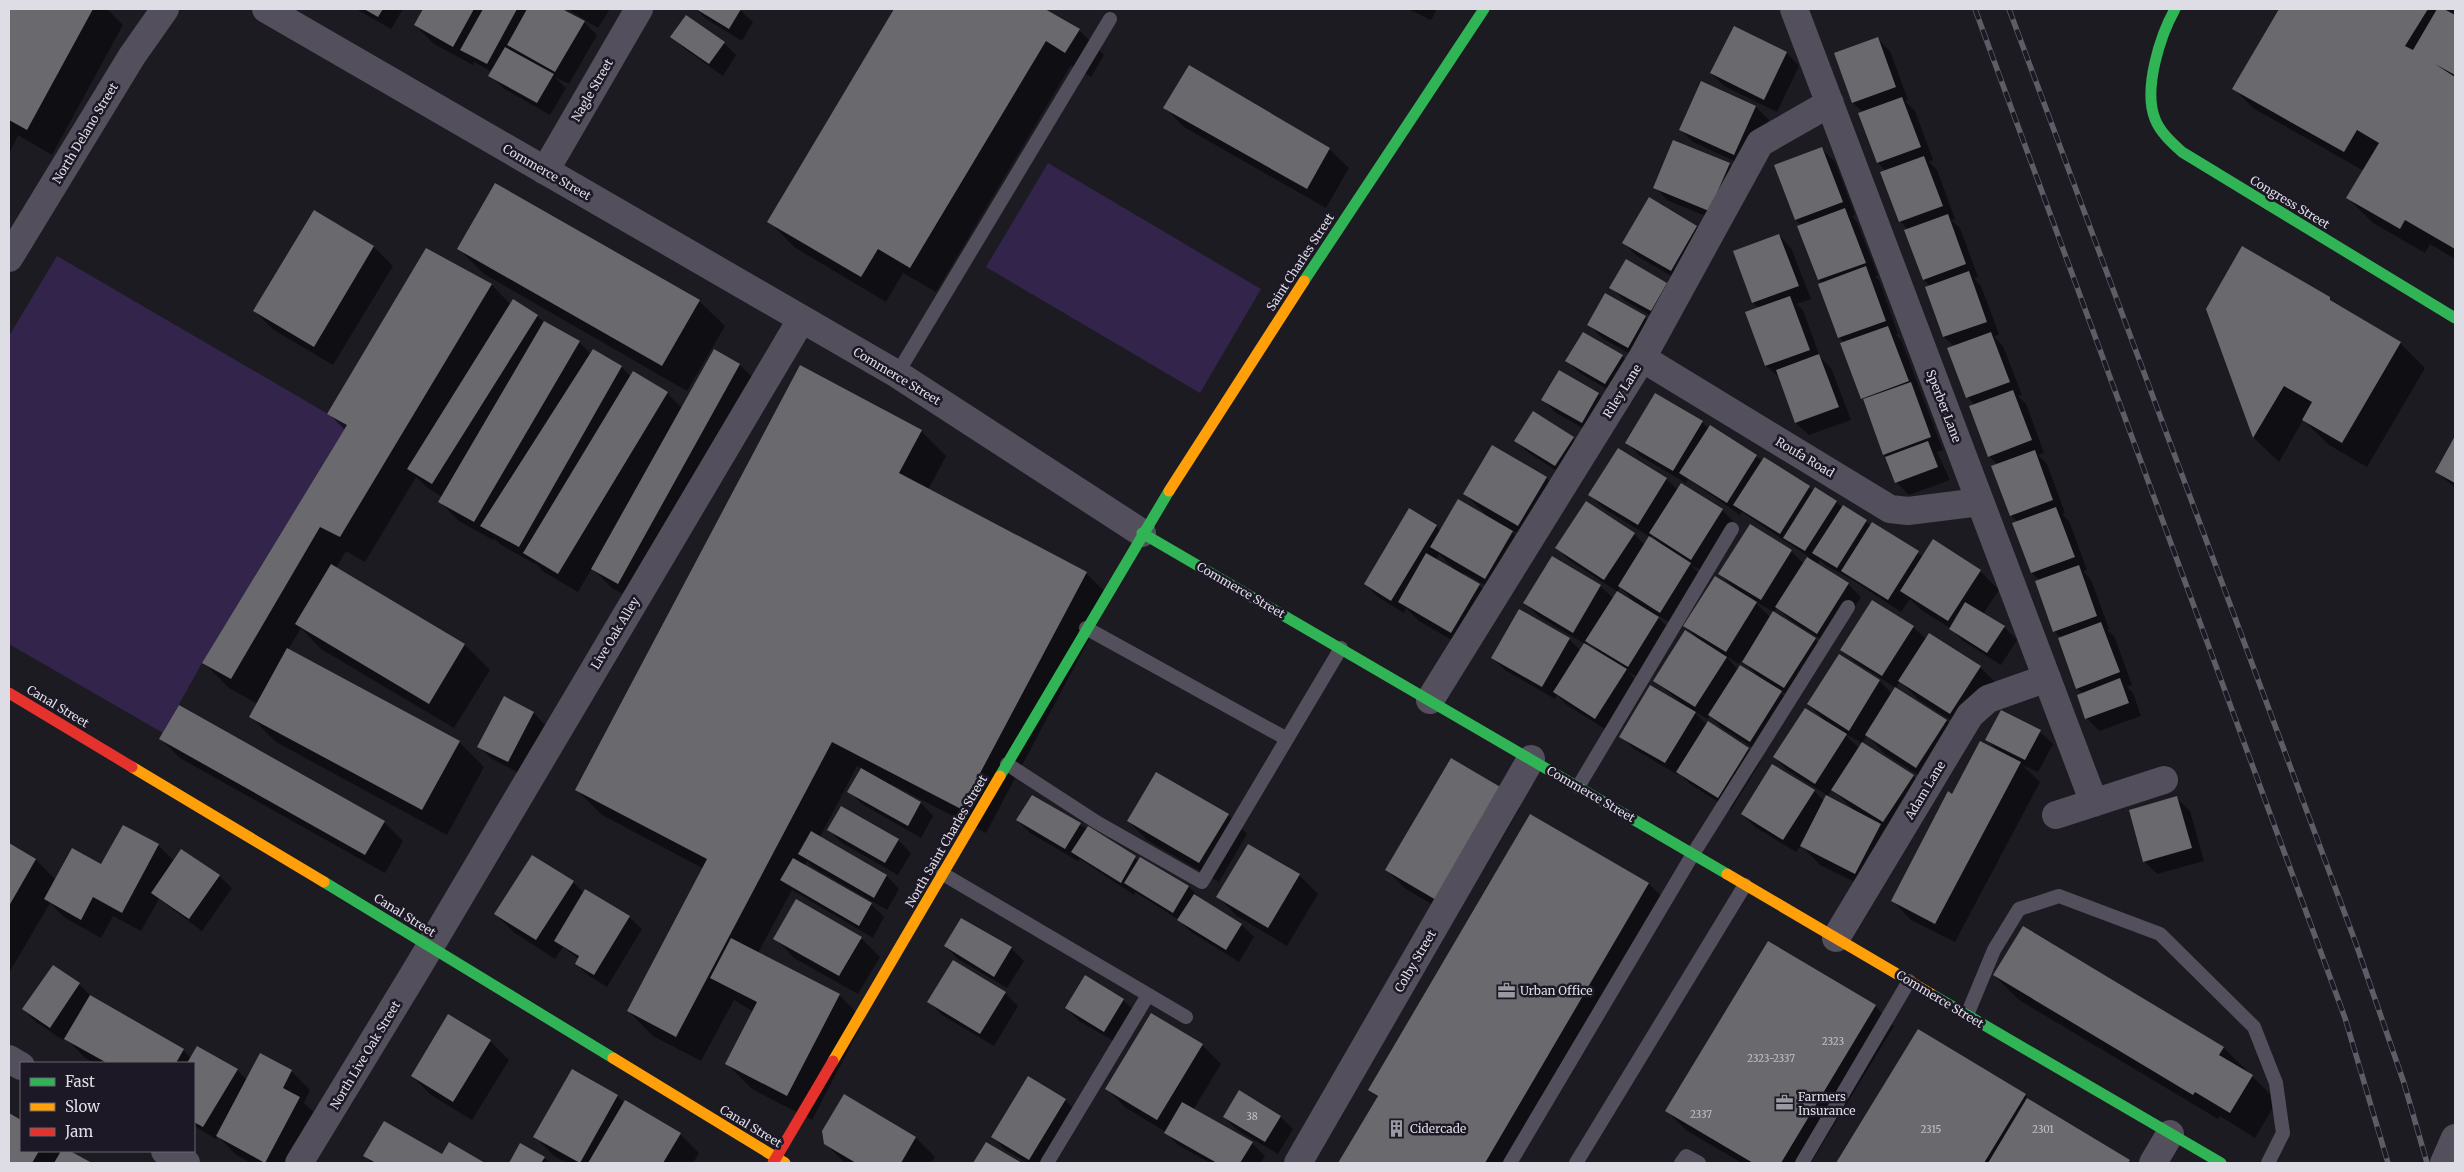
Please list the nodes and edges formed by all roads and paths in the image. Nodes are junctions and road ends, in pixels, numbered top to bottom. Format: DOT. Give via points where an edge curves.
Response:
graph roads {
  1 [pos="165,9"];
  2 [pos="266,9"];
  3 [pos="640,9"];
  4 [pos="1484,9"];
  5 [pos="1794,9"];
  6 [pos="2175,9"];
  7 [pos="1110,19"];
  8 [pos="1830,102"];
  9 [pos="545,171"];
  10 [pos="9,258"];
  11 [pos="2455,318"];
  12 [pos="801,320"];
  13 [pos="1642,358"];
  14 [pos="897,374"];
  15 [pos="1980,502"];
  16 [pos="1732,529"];
  17 [pos="1142,533"];
  18 [pos="1848,607"];
  19 [pos="1086,628"];
  20 [pos="1341,648"];
  21 [pos="2047,678"];
  22 [pos="9,693"];
  23 [pos="1430,700"];
  24 [pos="1286,739"];
  25 [pos="1531,759"];
  26 [pos="1006,764"];
  27 [pos="2164,780"];
  28 [pos="1578,787"];
  29 [pos="2094,803"];
  30 [pos="2056,815"];
  31 [pos="1693,854"];
  32 [pos="943,874"];
  33 [pos="1745,885"];
  34 [pos="1836,938"];
  35 [pos="430,946"];
  36 [pos="1909,981"];
  37 [pos="1148,995"];
  38 [pos="1967,1015"];
  39 [pos="1186,1017"];
  40 [pos="9,1059"];
  41 [pos="20,1065"];
  42 [pos="2170,1134"];
  43 [pos="2455,1138"];
  44 [pos="167,1152"];
  45 [pos="778,1161"];
  46 [pos="186,1163"];
  47 [pos="299,1163"];
  48 [pos="1047,1163"];
  49 [pos="1298,1163"];
  50 [pos="1510,1163"];
  51 [pos="1576,1163"];
  52 [pos="1681,1163"];
  53 [pos="1698,1163"];
  54 [pos="1802,1163"];
  55 [pos="2153,1163"];
  56 [pos="2221,1163"];
  57 [pos="2268,1163"];
  58 [pos="2444,1163"];
  1 -- 10 [label="street, North Delano Street" via="132,56"];
  2 -- 9 [label="street, Commerce Street"];
  3 -- 9 [label="street, Nagle Street"];
  4 -- 17 [label="street, Saint Charles Street" via="1300,286"];
  5 -- 8 [label="street, Sperber Lane"];
  6 -- 11 [label="street, Congress Street" via="2151,80 2150,106 2156,124 2167,140"];
  7 -- 14 [label="lane"];
  8 -- 13 [label="street, Riley Lane" via="1760,143"];
  8 -- 15 [label="street, Sperber Lane"];
  9 -- 12 [label="street, Commerce Street"];
  12 -- 14 [label="street, Commerce Street"];
  12 -- 35 [label="street, Live Oak Alley"];
  13 -- 15 [label="street, Roufa Road" via="1890,509 1908,512"];
  13 -- 23 [label="street, Riley Lane"];
  14 -- 17 [label="street, Commerce Street"];
  15 -- 21 [label="street, Sperber Lane"];
  16 -- 28 [label="lane"];
  17 -- 19 [label="street, North Saint Charles Street"];
  17 -- 20 [label="street, Commerce Street"];
  18 -- 31 [label="lane"];
  19 -- 24 [label="lane"];
  19 -- 26 [label="street, North Saint Charles Street"];
  20 -- 23 [label="street, Commerce Street"];
  20 -- 24 [label="lane"];
  21 -- 29 [label="street, Sperber Lane"];
  21 -- 34 [label="street, Adam Lane" via="1988,699 1970,715"];
  22 -- 35 [label="street, Canal Street"];
  23 -- 25 [label="street, Commerce Street"];
  24 -- 26 [label="lane" via="1202,882 1098,823"];
  25 -- 28 [label="street, Commerce Street"];
  25 -- 49 [label="street, Colby Street"];
  26 -- 32 [label="street, North Saint Charles Street"];
  27 -- 29 [label="street"];
  28 -- 31 [label="street, Commerce Street"];
  29 -- 30 [label="street"];
  31 -- 33 [label="street, Commerce Street"];
  31 -- 50 [label="lane"];
  32 -- 37 [label="lane"];
  32 -- 45 [label="street, North Saint Charles Street"];
  33 -- 34 [label="street, Commerce Street"];
  33 -- 51 [label="lane"];
  34 -- 36 [label="street, Commerce Street"];
  35 -- 45 [label="street, Canal Street"];
  35 -- 47 [label="street, North Live Oak Street"];
  36 -- 38 [label="street, Commerce Street"];
  36 -- 54 [label="lane"];
  37 -- 39 [label="lane"];
  37 -- 48 [label="lane"];
  38 -- 42 [label="street, Commerce Street"];
  38 -- 57 [label="lane" via="1994,950 2019,908 2059,896 2160,934 2254,1027 2276,1083 2283,1134"];
  40 -- 41 [label="street"];
  42 -- 55 [label="street"];
  42 -- 56 [label="street, Commerce Street"];
  43 -- 58 [label="street"];
  44 -- 46 [label="street"];
  52 -- 53 [label="lane" via="1686,1156"];
}
